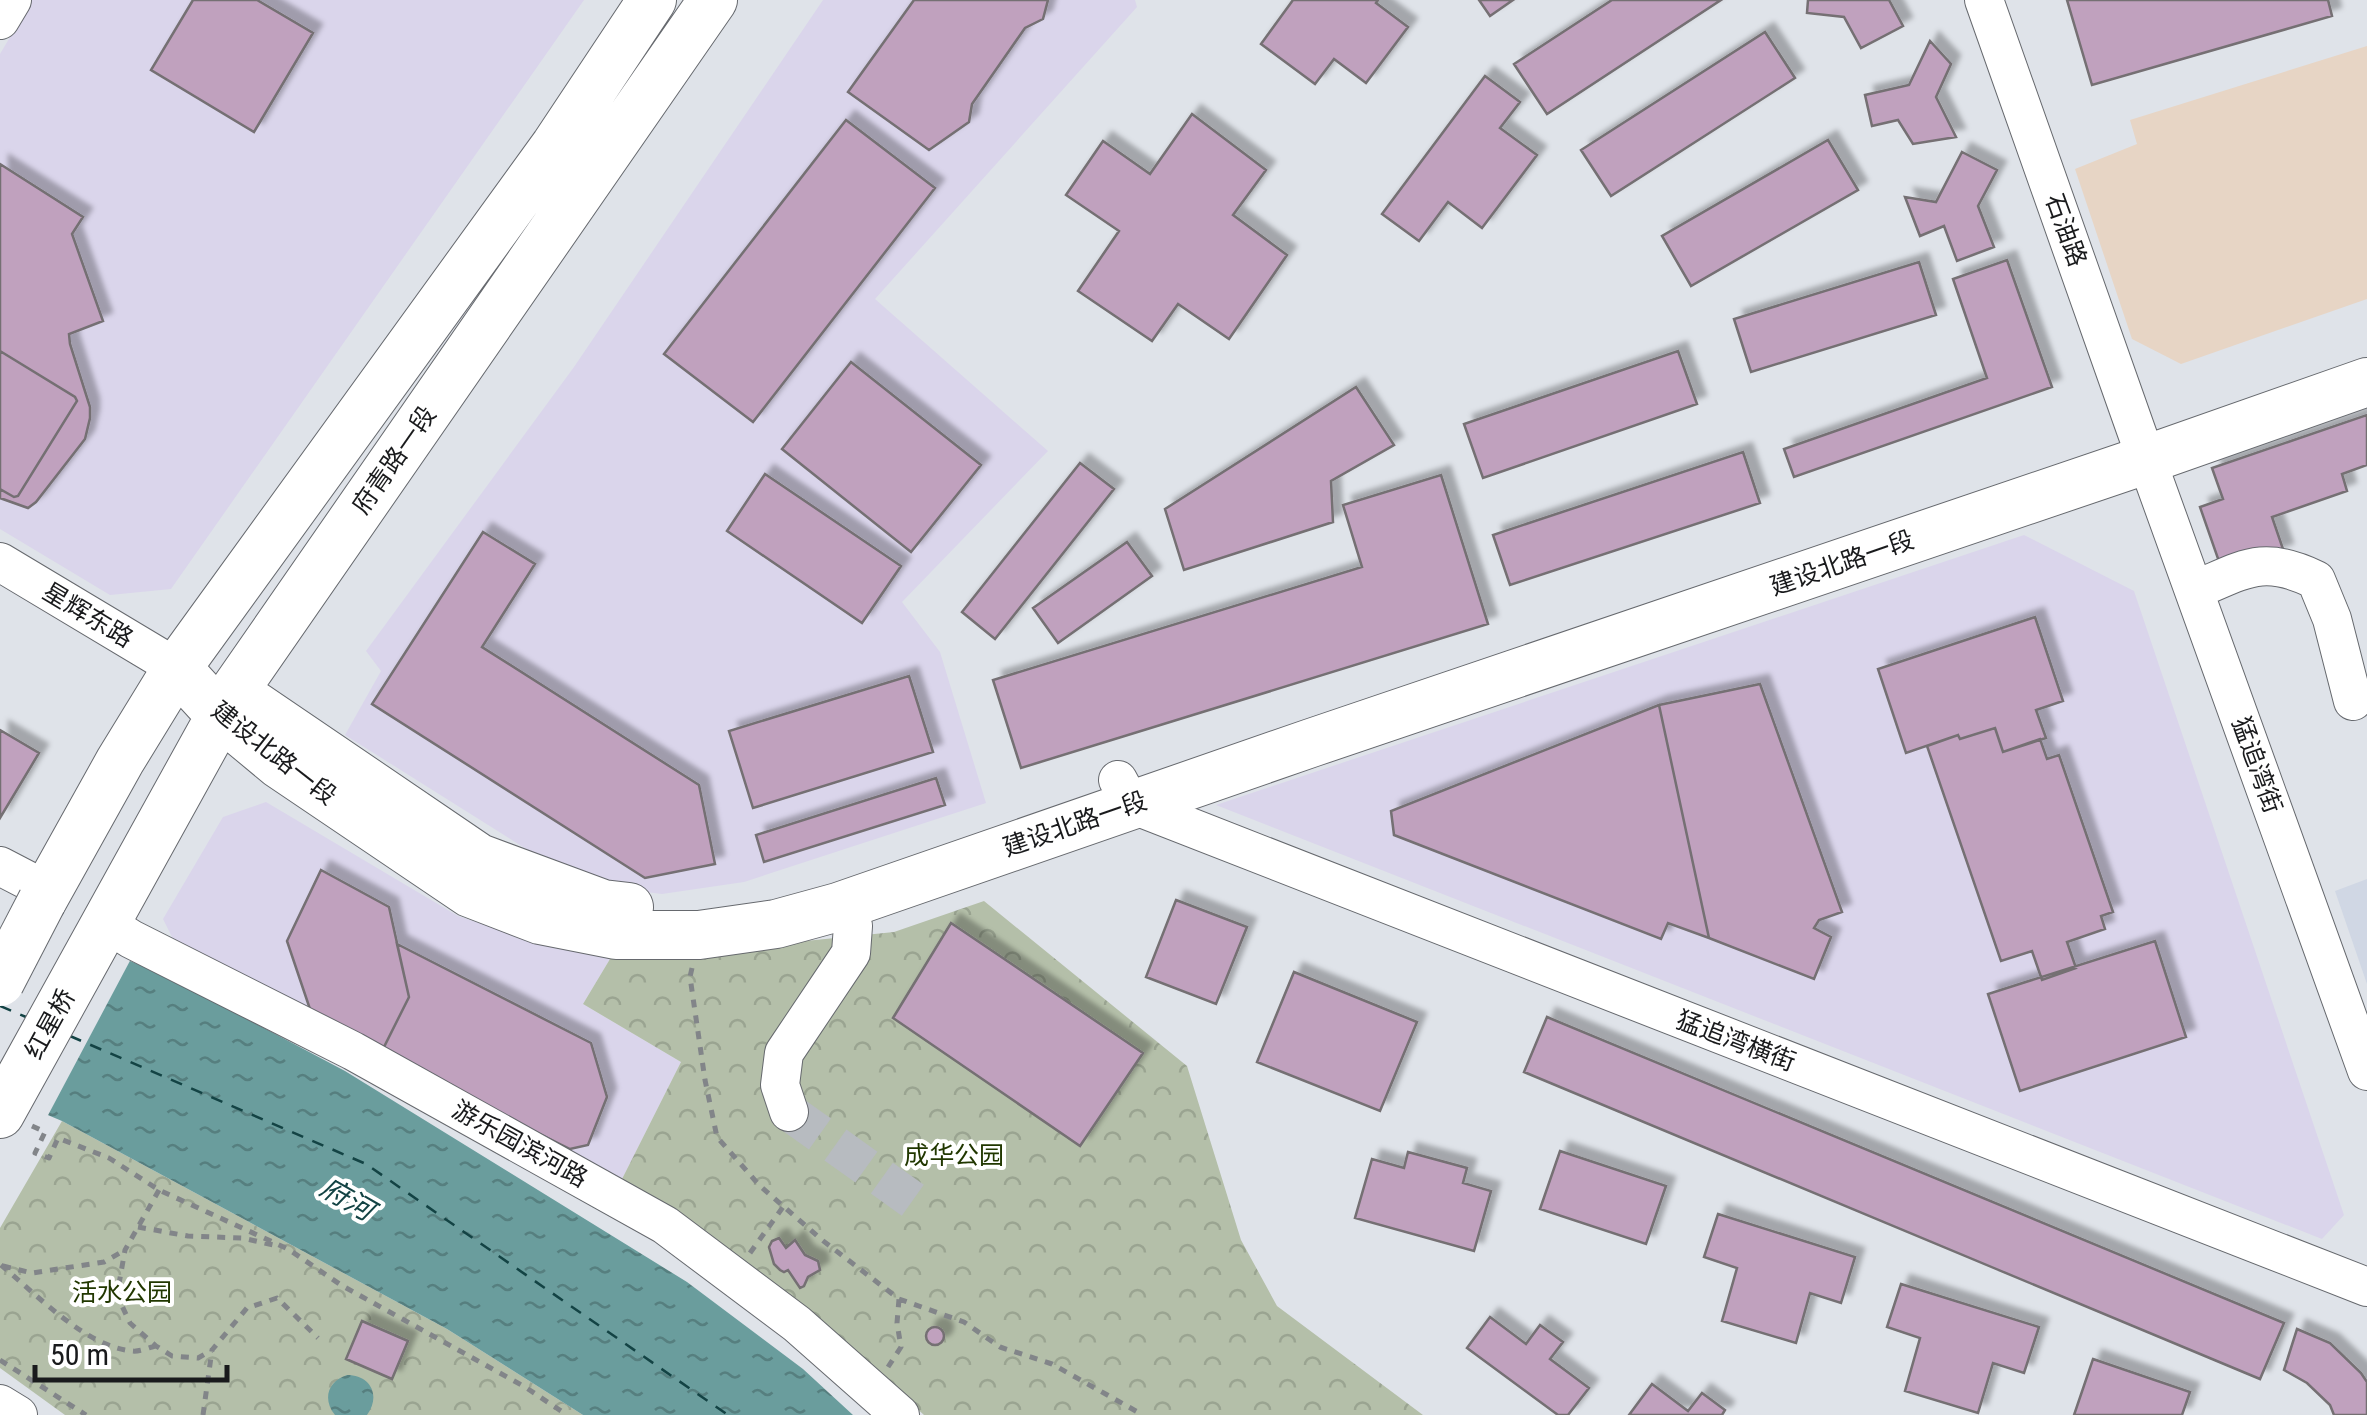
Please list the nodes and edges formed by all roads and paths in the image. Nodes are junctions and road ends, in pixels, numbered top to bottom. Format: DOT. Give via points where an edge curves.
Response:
graph roads {
  1 [pos="12,0"];
  2 [pos="652,0"];
  3 [pos="712,0"];
  4 [pos="1984,0"];
  5 [pos="0,20"];
  6 [pos="2367,353"];
  7 [pos="2367,382"];
  8 [pos="2142,446"];
  9 [pos="0,562"];
  10 [pos="2194,590"];
  11 [pos="176,668"];
  12 [pos="2352,701"];
  13 [pos="227,703"];
  14 [pos="1125,792"];
  15 [pos="0,866"];
  16 [pos="45,896"];
  17 [pos="838,907"];
  18 [pos="103,929"];
  19 [pos="699,936"];
  20 [pos="0,982"];
  21 [pos="2367,1071"];
  22 [pos="788,1112"];
  23 [pos="16,1120"];
  24 [pos="159,1190"];
  25 [pos="784,1207"];
  26 [pos="138,1227"];
  27 [pos="288,1249"];
  28 [pos="125,1250"];
  29 [pos="751,1252"];
  30 [pos="1,1265"];
  31 [pos="2367,1288"];
  32 [pos="899,1299"];
  33 [pos="318,1338"];
  34 [pos="156,1346"];
  35 [pos="212,1350"];
  36 [pos="0,1360"];
  37 [pos="884,1371"];
  38 [pos="0,1404"];
  39 [pos="18,1415"];
  40 [pos="86,1415"];
  41 [pos="202,1415"];
  42 [pos="567,1415"];
  43 [pos="900,1415"];
  44 [pos="1144,1415"];
  1 -- 5 [label="street"];
  2 -- 11 [label="main road" via="555,146"];
  3 -- 13 [label="main road, 府青路一段"];
  4 -- 8 [label="street, 石油路"];
  6 -- 8 [label="main road, 建设北路一段"];
  7 -- 8 [label="main road, 建设北路一段"];
  8 -- 10 [label="street, 猛追湾街"];
  8 -- 14 [label="main road, 建设北路一段"];
  9 -- 11 [label="street, 星辉东路"];
  10 -- 12 [label="street" via="2266,564 2316,580"];
  10 -- 21 [label="street, 猛追湾街"];
  11 -- 13 [label="main road, 建设北路一段"];
  11 -- 16 [label="main road"];
  13 -- 14 [label="main road, 建设北路一段" via="479,858 620,906 671,911 737,902"];
  13 -- 18 [label="main road, 府青路一段"];
  13 -- 19 [label="main road, 建设北路一段" via="279,764 470,893 540,920 597,931"];
  14 -- 17 [label="main road, 建设北路一段"];
  14 -- 31 [label="street, 猛追湾横街"];
  15 -- 16 [label="street"];
  16 -- 20 [label="main road, bridge"];
  17 -- 19 [label="main road, 建设北路一段"];
  17 -- 22 [label="street" via="853,926 852,953 784,1053 780,1086"];
  18 -- 23 [label="main road, 红星桥"];
  18 -- 43 [label="street, 游乐园滨河路" via="353,1051 665,1225 798,1324"];
  19 -- 25 [label="path" via="690,977 717,1137"];
  23 -- 24 [label="path" via="45,1132 35,1153 49,1158 58,1138 109,1158"];
  24 -- 26 [label="path"];
  24 -- 27 [label="path"];
  25 -- 29 [label="path"];
  25 -- 32 [label="path"];
  26 -- 27 [label="path"];
  26 -- 28 [label="path"];
  27 -- 42 [label="path"];
  28 -- 30 [label="path" via="104,1262 32,1274"];
  28 -- 34 [label="path" via="117,1295 130,1324"];
  30 -- 34 [label="path" via="103,1343 134,1352"];
  32 -- 37 [label="path" via="901,1347"];
  32 -- 44 [label="path" via="964,1322"];
  33 -- 35 [label="path" via="277,1298 247,1308"];
  34 -- 35 [label="path" via="172,1356 198,1358"];
  35 -- 41 [label="path"];
  36 -- 40 [label="path"];
  38 -- 39 [label="street"];
}
